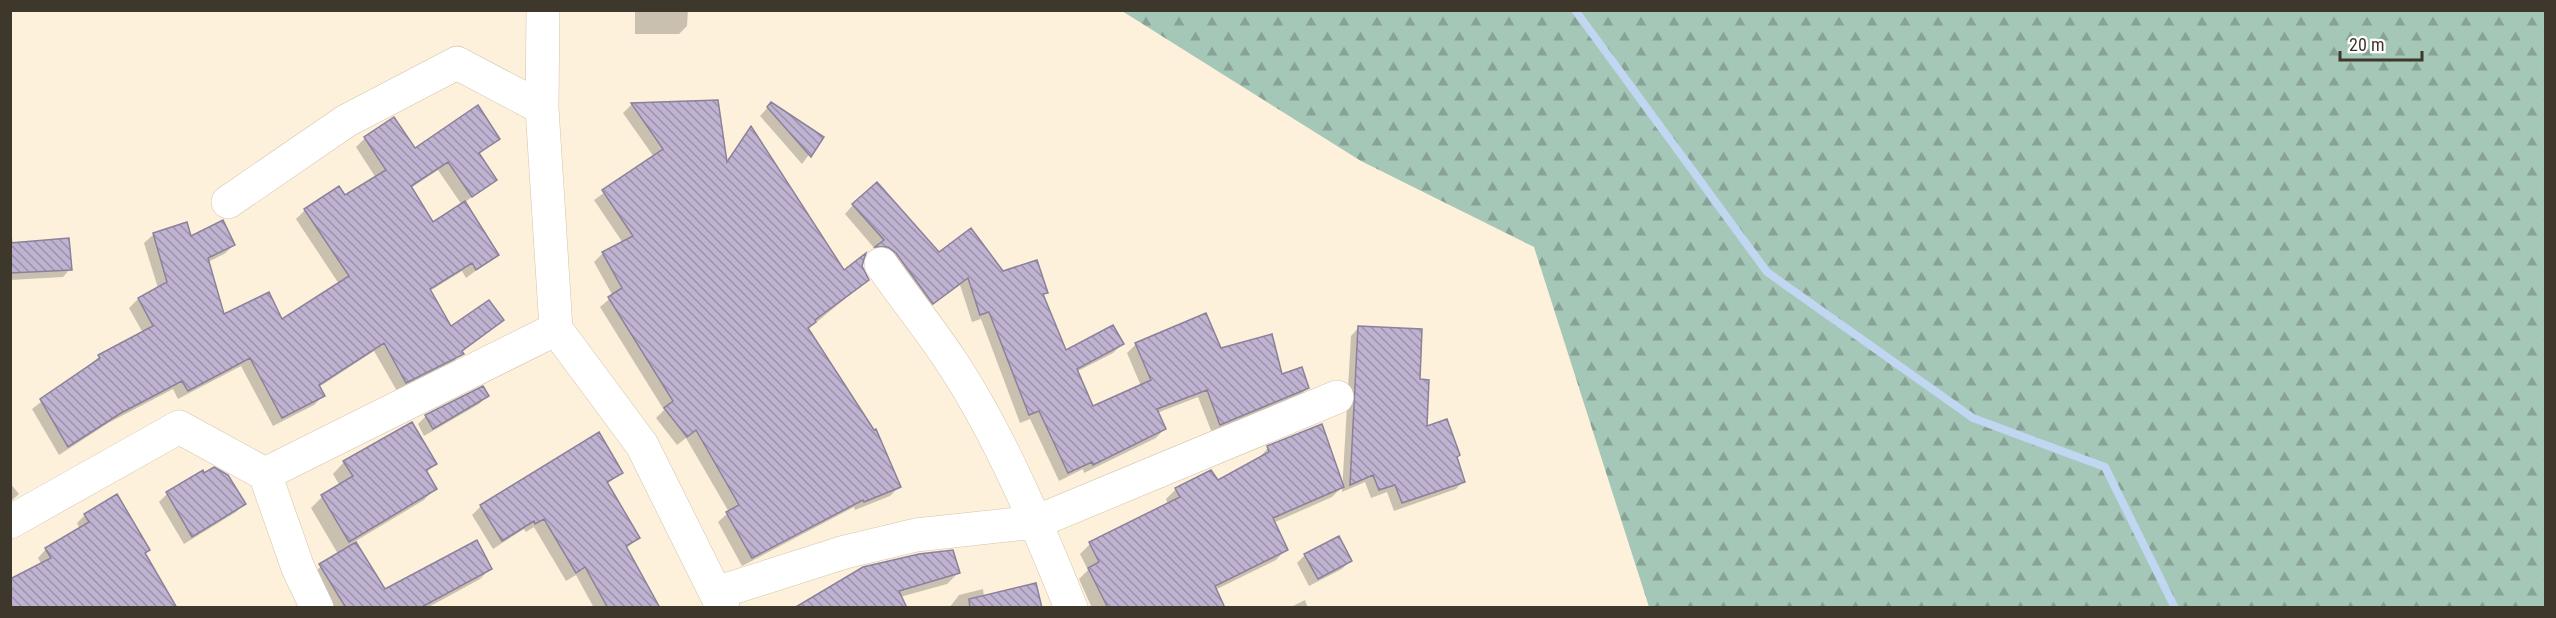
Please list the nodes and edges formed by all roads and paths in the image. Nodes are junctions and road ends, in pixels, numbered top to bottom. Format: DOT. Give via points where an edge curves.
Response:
graph roads {
  1 [pos="543,10"];
  2 [pos="542,108"];
  3 [pos="228,202"];
  4 [pos="881,264"];
  5 [pos="556,329"];
  6 [pos="1337,397"];
  7 [pos="265,474"];
  8 [pos="10,522"];
  9 [pos="1036,522"];
  10 [pos="719,600"];
  11 [pos="317,608"];
  12 [pos="1071,608"];
  1 -- 2 [label="street"];
  2 -- 3 [label="street" via="457,63 346,121"];
  2 -- 5 [label="street"];
  4 -- 9 [label="street" via="952,362"];
  5 -- 7 [label="street"];
  5 -- 10 [label="street" via="642,445"];
  6 -- 9 [label="street"];
  7 -- 8 [label="street" via="179,427"];
  7 -- 11 [label="street" via="298,568"];
  9 -- 10 [label="street" via="916,535 845,552"];
  9 -- 12 [label="street"];
}
